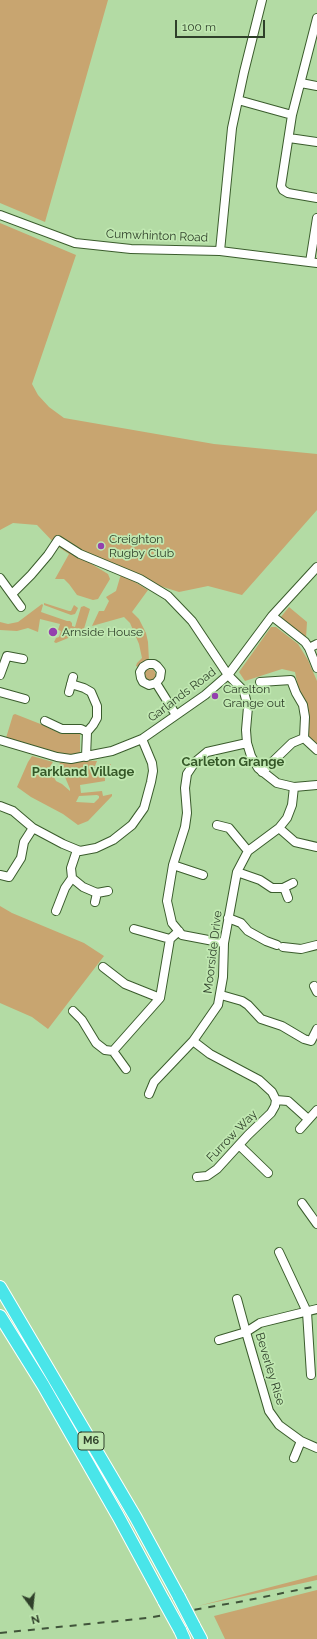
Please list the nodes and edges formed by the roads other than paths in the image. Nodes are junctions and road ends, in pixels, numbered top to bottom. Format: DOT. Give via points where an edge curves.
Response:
graph roads {
  1 [pos="262,0"];
  2 [pos="316,22"];
  3 [pos="301,83"];
  4 [pos="317,86"];
  5 [pos="238,100"];
  6 [pos="292,115"];
  7 [pos="288,138"];
  8 [pos="317,142"];
  9 [pos="317,198"];
  10 [pos="0,215"];
  11 [pos="317,218"];
  12 [pos="220,251"];
  13 [pos="313,263"];
  14 [pos="317,567"];
  15 [pos="0,578"];
  16 [pos="12,594"];
  17 [pos="21,607"];
  18 [pos="272,616"];
  19 [pos="317,644"];
  20 [pos="309,648"];
  21 [pos="23,660"];
  22 [pos="317,668"];
  23 [pos="0,675"];
  24 [pos="228,675"];
  25 [pos="260,682"];
  26 [pos="156,683"];
  27 [pos="71,684"];
  28 [pos="0,692"];
  29 [pos="26,699"];
  30 [pos="176,715"];
  31 [pos="45,721"];
  32 [pos="87,732"];
  33 [pos="304,738"];
  34 [pos="142,739"];
  35 [pos="0,740"];
  36 [pos="247,743"];
  37 [pos="317,750"];
  38 [pos="86,757"];
  39 [pos="262,772"];
  40 [pos="317,785"];
  41 [pos="294,787"];
  42 [pos="0,806"];
  43 [pos="226,818"];
  44 [pos="33,828"];
  45 [pos="279,828"];
  46 [pos="317,848"];
  47 [pos="78,850"];
  48 [pos="248,850"];
  49 [pos="173,865"];
  50 [pos="237,872"];
  51 [pos="0,875"];
  52 [pos="203,875"];
  53 [pos="72,878"];
  54 [pos="293,883"];
  55 [pos="283,888"];
  56 [pos="108,891"];
  57 [pos="288,898"];
  58 [pos="56,911"];
  59 [pos="228,918"];
  60 [pos="134,929"];
  61 [pos="179,931"];
  62 [pos="170,939"];
  63 [pos="224,944"];
  64 [pos="317,945"];
  65 [pos="103,967"];
  66 [pos="220,995"];
  67 [pos="160,998"];
  68 [pos="73,1011"];
  69 [pos="317,1029"];
  70 [pos="193,1041"];
  71 [pos="314,1043"];
  72 [pos="113,1051"];
  73 [pos="126,1069"];
  74 [pos="149,1094"];
  75 [pos="276,1100"];
  76 [pos="317,1110"];
  77 [pos="308,1120"];
  78 [pos="300,1129"];
  79 [pos="239,1145"];
  80 [pos="268,1173"];
  81 [pos="197,1177"];
  82 [pos="302,1203"];
  83 [pos="317,1224"];
  84 [pos="278,1252"];
  85 [pos="0,1287"];
  86 [pos="237,1299"];
  87 [pos="317,1309"];
  88 [pos="307,1312"];
  89 [pos="0,1316"];
  90 [pos="246,1332"];
  91 [pos="219,1340"];
  92 [pos="311,1375"];
  93 [pos="301,1440"];
  94 [pos="317,1448"];
  95 [pos="294,1458"];
  96 [pos="182,1635"];
  97 [pos="201,1639"];
  1 -- 5 [label="street"];
  2 -- 3 [label="street"];
  3 -- 4 [label="street"];
  3 -- 6 [label="street"];
  5 -- 6 [label="street"];
  5 -- 12 [label="street" via="232,128"];
  6 -- 7 [label="street"];
  7 -- 8 [label="street"];
  7 -- 9 [label="street" via="281,186 288,193"];
  10 -- 12 [label="street, Cumwhinton Road" via="75,243 131,249"];
  11 -- 13 [label="street"];
  12 -- 13 [label="street, Cumwhinton Road"];
  14 -- 18 [label="street, Garlands Road"];
  15 -- 16 [label="street"];
  16 -- 17 [label="street"];
  16 -- 24 [label="street" via="31,576 58,540 80,554 140,579 168,596 192,621"];
  18 -- 20 [label="street"];
  18 -- 24 [label="street, Garlands Road"];
  19 -- 20 [label="street"];
  20 -- 22 [label="street"];
  21 -- 23 [label="street" via="8,656"];
  24 -- 30 [label="street, Garlands Road"];
  24 -- 36 [label="street" via="245,696 248,707"];
  25 -- 33 [label="street" via="291,680 303,705"];
  26 -- 30 [label="street"];
  27 -- 32 [label="street" via="88,690 97,702 97,718"];
  28 -- 29 [label="street"];
  30 -- 34 [label="street, Garlands Road"];
  31 -- 32 [label="street" via="65,730 81,729"];
  32 -- 38 [label="street"];
  33 -- 37 [label="street"];
  33 -- 39 [label="street" via="292,743"];
  34 -- 38 [label="street, Garlands Road" via="112,751"];
  34 -- 47 [label="street" via="153,771 144,808 132,825 113,840 96,848"];
  35 -- 38 [label="street, Garlands Road" via="57,757"];
  36 -- 39 [label="street" via="253,760"];
  36 -- 49 [label="street" via="207,752 195,762 187,774 185,827"];
  39 -- 41 [label="street" via="277,783"];
  40 -- 41 [label="street"];
  41 -- 45 [label="street, Moorside Drive" via="292,805 287,818"];
  42 -- 44 [label="street" via="13,811"];
  43 -- 48 [label="street" via="221,826 231,831"];
  44 -- 47 [label="street"];
  44 -- 51 [label="street" via="24,842 21,858 9,877"];
  45 -- 46 [label="street" via="295,842"];
  45 -- 48 [label="street, Moorside Drive"];
  47 -- 53 [label="street" via="71,868"];
  48 -- 50 [label="street, Moorside Drive"];
  49 -- 52 [label="street"];
  49 -- 61 [label="street" via="167,901 172,923"];
  50 -- 55 [label="street" via="260,880 272,888"];
  50 -- 59 [label="street, Moorside Drive"];
  53 -- 56 [label="street" via="96,898"];
  53 -- 58 [label="street" via="64,888"];
  54 -- 55 [label="street"];
  55 -- 57 [label="street"];
  59 -- 63 [label="street, Moorside Drive"];
  59 -- 64 [label="street" via="241,923 248,931 266,941 280,946 301,949"];
  60 -- 62 [label="street"];
  61 -- 62 [label="street"];
  61 -- 63 [label="street" via="182,935"];
  62 -- 67 [label="street"];
  63 -- 66 [label="street, Moorside Drive"];
  65 -- 67 [label="street" via="124,984"];
  66 -- 70 [label="street, Moorside Drive" via="215,1011"];
  66 -- 71 [label="street" via="242,1001 261,1019 282,1026"];
  67 -- 72 [label="street"];
  68 -- 72 [label="street" via="82,1020 96,1043 104,1050"];
  69 -- 71 [label="street"];
  70 -- 74 [label="street, Moorside Drive" via="154,1082"];
  70 -- 75 [label="street" via="210,1054 259,1080 272,1092"];
  72 -- 73 [label="street"];
  75 -- 77 [label="street" via="288,1101"];
  75 -- 79 [label="street, Furrow Way" via="271,1113"];
  76 -- 77 [label="street"];
  77 -- 78 [label="street"];
  79 -- 80 [label="street"];
  79 -- 81 [label="street, Furrow Way" via="214,1172"];
  82 -- 83 [label="street"];
  84 -- 88 [label="street"];
  85 -- 97 [label="highway, M6, bridge" via="136,1518"];
  86 -- 90 [label="street"];
  87 -- 88 [label="street, Beverley Rise"];
  88 -- 90 [label="street, Beverley Rise" via="260,1322"];
  88 -- 92 [label="street"];
  89 -- 96 [label="highway, M6, bridge" via="118,1516"];
  90 -- 91 [label="street"];
  90 -- 93 [label="street, Beverley Rise" via="269,1411 279,1425"];
  93 -- 94 [label="street, Beverley Rise"];
  93 -- 95 [label="street"];
}
